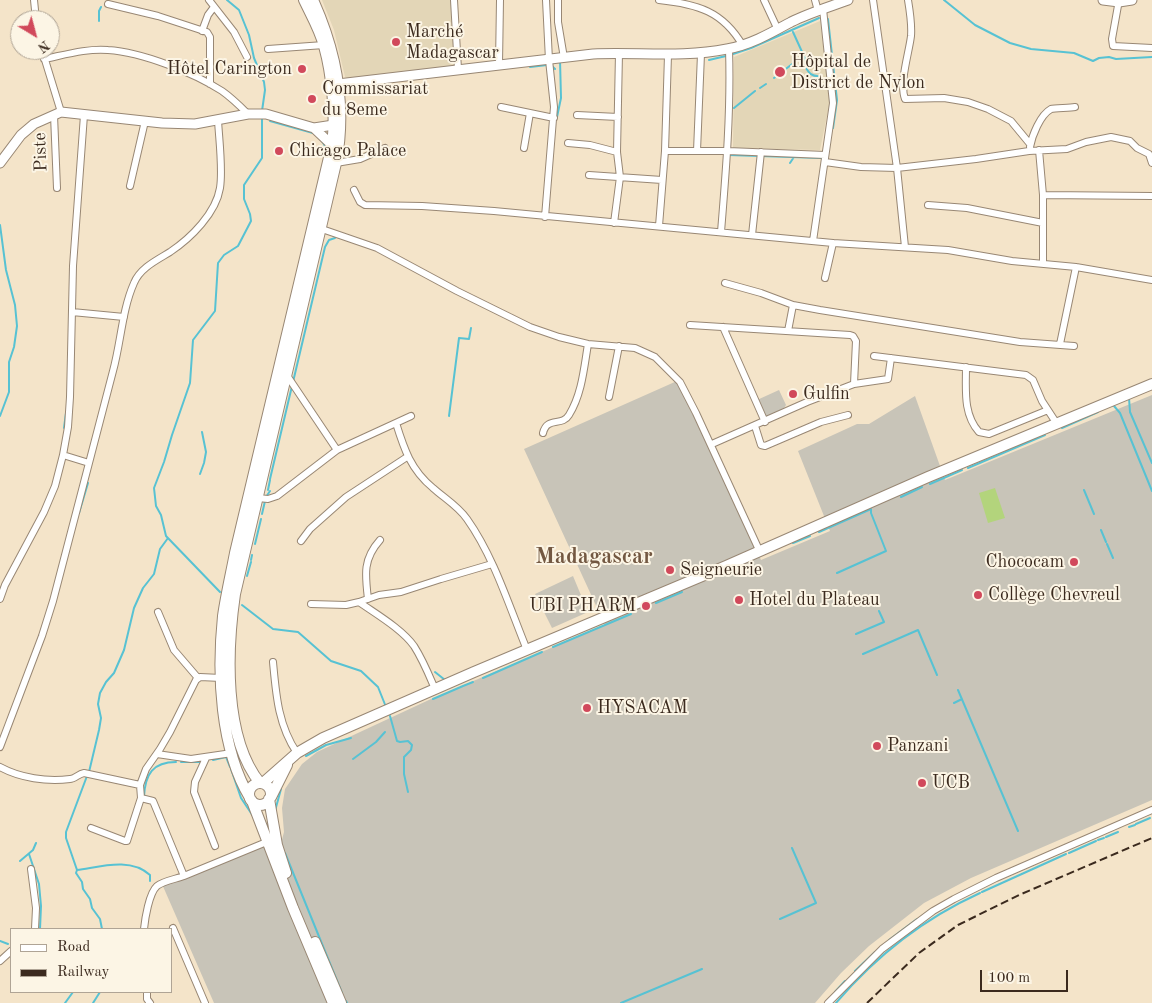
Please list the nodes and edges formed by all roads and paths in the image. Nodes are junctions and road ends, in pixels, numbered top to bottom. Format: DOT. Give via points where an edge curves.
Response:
graph roads {
  1 [pos="209,0"];
  2 [pos="304,0"];
  3 [pos="313,0"];
  4 [pos="454,0"];
  5 [pos="500,0"];
  6 [pos="546,0"];
  7 [pos="558,0"];
  8 [pos="659,0"];
  9 [pos="764,0"];
  10 [pos="815,0"];
  11 [pos="848,0"];
  12 [pos="874,0"];
  13 [pos="908,0"];
  14 [pos="1103,0"];
  15 [pos="1132,0"];
  16 [pos="1119,1"];
  17 [pos="108,4"];
  18 [pos="214,7"];
  19 [pos="820,10"];
  20 [pos="202,30"];
  21 [pos="778,30"];
  22 [pos="324,45"];
  23 [pos="742,46"];
  24 [pos="1152,48"];
  25 [pos="268,49"];
  26 [pos="729,49"];
  27 [pos="619,53"];
  28 [pos="701,54"];
  29 [pos="668,55"];
  30 [pos="60,56"];
  31 [pos="248,57"];
  32 [pos="558,58"];
  33 [pos="44,60"];
  34 [pos="499,64"];
  35 [pos="458,69"];
  36 [pos="210,84"];
  37 [pos="338,84"];
  38 [pos="501,107"];
  39 [pos="1075,107"];
  40 [pos="530,113"];
  41 [pos="58,114"];
  42 [pos="257,114"];
  43 [pos="84,115"];
  44 [pos="577,115"];
  45 [pos="618,117"];
  46 [pos="554,118"];
  47 [pos="218,120"];
  48 [pos="145,121"];
  49 [pos="338,124"];
  50 [pos="314,128"];
  51 [pos="568,143"];
  52 [pos="336,146"];
  53 [pos="385,148"];
  54 [pos="524,148"];
  55 [pos="1030,148"];
  56 [pos="1039,150"];
  57 [pos="665,151"];
  58 [pos="697,151"];
  59 [pos="728,151"];
  60 [pos="617,152"];
  61 [pos="761,152"];
  62 [pos="825,155"];
  63 [pos="1,162"];
  64 [pos="825,162"];
  65 [pos="336,163"];
  66 [pos="1152,163"];
  67 [pos="897,168"];
  68 [pos="589,175"];
  69 [pos="620,177"];
  70 [pos="662,180"];
  71 [pos="130,186"];
  72 [pos="57,188"];
  73 [pos="354,190"];
  74 [pos="1043,195"];
  75 [pos="1152,196"];
  76 [pos="928,205"];
  77 [pos="546,217"];
  78 [pos="614,222"];
  79 [pos="1043,223"];
  80 [pos="659,226"];
  81 [pos="317,228"];
  82 [pos="721,232"];
  83 [pos="752,235"];
  84 [pos="813,241"];
  85 [pos="833,243"];
  86 [pos="905,247"];
  87 [pos="1044,264"];
  88 [pos="1076,267"];
  89 [pos="825,278"];
  90 [pos="1152,280"];
  91 [pos="725,283"];
  92 [pos="792,305"];
  93 [pos="72,312"];
  94 [pos="124,317"];
  95 [pos="690,325"];
  96 [pos="723,327"];
  97 [pos="788,330"];
  98 [pos="588,344"];
  99 [pos="1060,344"];
  100 [pos="619,346"];
  101 [pos="1074,346"];
  102 [pos="874,356"];
  103 [pos="891,358"];
  104 [pos="966,367"];
  105 [pos="286,374"];
  106 [pos="854,384"];
  107 [pos="1152,384"];
  108 [pos="609,397"];
  109 [pos="848,415"];
  110 [pos="411,416"];
  111 [pos="1053,418"];
  112 [pos="765,422"];
  113 [pos="396,423"];
  114 [pos="755,426"];
  115 [pos="542,433"];
  116 [pos="712,444"];
  117 [pos="337,450"];
  118 [pos="63,455"];
  119 [pos="407,457"];
  120 [pos="89,464"];
  121 [pos="258,498"];
  122 [pos="380,540"];
  123 [pos="301,541"];
  124 [pos="760,552"];
  125 [pos="492,564"];
  126 [pos="0,599"];
  127 [pos="368,599"];
  128 [pos="359,602"];
  129 [pos="311,604"];
  130 [pos="158,612"];
  131 [pos="527,650"];
  132 [pos="274,662"];
  133 [pos="198,678"];
  134 [pos="221,678"];
  135 [pos="435,690"];
  136 [pos="232,732"];
  137 [pos="0,746"];
  138 [pos="232,753"];
  139 [pos="157,754"];
  140 [pos="293,756"];
  141 [pos="206,758"];
  142 [pos="0,767"];
  143 [pos="262,783"];
  144 [pos="140,785"];
  145 [pos="141,798"];
  146 [pos="270,799"];
  147 [pos="251,800"];
  148 [pos="1152,810"];
  149 [pos="92,828"];
  150 [pos="269,842"];
  151 [pos="215,846"];
  152 [pos="31,868"];
  153 [pos="184,876"];
  154 [pos="296,907"];
  155 [pos="35,928"];
  156 [pos="144,928"];
  157 [pos="173,928"];
  158 [pos="10,952"];
  159 [pos="0,961"];
  160 [pos="337,1001"];
  161 [pos="205,1003"];
  162 [pos="828,1003"];
  1 -- 18 [label="street"];
  2 -- 22 [label="main road"];
  3 -- 37 [label="main road" via="326,32"];
  4 -- 35 [label="street"];
  5 -- 34 [label="street"];
  6 -- 32 [label="street"];
  7 -- 32 [label="street"];
  8 -- 23 [label="street" via="698,7 714,14 727,24"];
  9 -- 21 [label="street"];
  10 -- 19 [label="street"];
  11 -- 19 [label="street"];
  12 -- 67 [label="street"];
  13 -- 55 [label="street" via="911,27 904,99 944,98 988,109 1011,121"];
  14 -- 16 [label="street"];
  15 -- 16 [label="street"];
  16 -- 24 [label="street" via="1113,46"];
  17 -- 20 [label="street"];
  18 -- 20 [label="street"];
  18 -- 31 [label="street"];
  19 -- 21 [label="street"];
  19 -- 62 [label="street" via="833,94"];
  20 -- 36 [label="street" via="210,36"];
  21 -- 23 [label="street"];
  22 -- 25 [label="street"];
  22 -- 49 [label="main road"];
  23 -- 26 [label="street"];
  26 -- 28 [label="street"];
  26 -- 59 [label="street"];
  27 -- 29 [label="street"];
  27 -- 32 [label="street"];
  27 -- 45 [label="street"];
  28 -- 29 [label="street"];
  28 -- 58 [label="street"];
  29 -- 57 [label="street"];
  30 -- 36 [label="street" via="100,50 126,52"];
  32 -- 34 [label="street"];
  32 -- 46 [label="street"];
  33 -- 41 [label="street, Piste"];
  34 -- 35 [label="street"];
  35 -- 37 [label="street"];
  36 -- 42 [label="street"];
  37 -- 49 [label="main road"];
  38 -- 40 [label="street"];
  39 -- 55 [label="street" via="1050,110 1036,129"];
  40 -- 46 [label="street"];
  40 -- 54 [label="street"];
  41 -- 43 [label="street"];
  41 -- 63 [label="street" via="34,124"];
  41 -- 72 [label="street, Piste"];
  42 -- 47 [label="street"];
  42 -- 50 [label="street"];
  43 -- 48 [label="street"];
  43 -- 93 [label="street"];
  44 -- 45 [label="street"];
  45 -- 60 [label="street"];
  46 -- 77 [label="street"];
  47 -- 48 [label="street" via="195,124"];
  47 -- 94 [label="street" via="221,183 216,200 190,237 139,274"];
  48 -- 71 [label="street"];
  49 -- 50 [label="street"];
  49 -- 52 [label="main road"];
  50 -- 52 [label="street"];
  51 -- 60 [label="street"];
  52 -- 65 [label="main road"];
  52 -- 81 [label="main road"];
  53 -- 65 [label="street" via="360,159"];
  55 -- 56 [label="street"];
  55 -- 67 [label="street" via="976,159"];
  56 -- 66 [label="street" via="1068,149 1106,137 1119,138 1130,141 1149,154"];
  56 -- 74 [label="street"];
  57 -- 58 [label="street"];
  57 -- 70 [label="street"];
  58 -- 59 [label="street"];
  59 -- 61 [label="street"];
  59 -- 82 [label="street"];
  60 -- 69 [label="street"];
  61 -- 62 [label="street"];
  61 -- 83 [label="street"];
  62 -- 64 [label="street"];
  64 -- 67 [label="street"];
  64 -- 84 [label="street"];
  65 -- 81 [label="main road"];
  67 -- 86 [label="street"];
  68 -- 69 [label="street"];
  69 -- 70 [label="street"];
  69 -- 78 [label="street"];
  70 -- 80 [label="street"];
  73 -- 77 [label="street" via="365,206 422,206"];
  74 -- 75 [label="street"];
  74 -- 79 [label="street"];
  76 -- 79 [label="street" via="967,208"];
  77 -- 78 [label="street"];
  78 -- 80 [label="street"];
  79 -- 87 [label="street"];
  80 -- 82 [label="street"];
  81 -- 98 [label="street" via="377,248 530,327"];
  81 -- 105 [label="main road"];
  81 -- 134 [label="main road" via="235,552 223,617"];
  82 -- 83 [label="street"];
  83 -- 84 [label="street"];
  84 -- 85 [label="street"];
  85 -- 86 [label="street"];
  85 -- 89 [label="street"];
  86 -- 87 [label="street"];
  87 -- 88 [label="street"];
  88 -- 90 [label="street"];
  88 -- 99 [label="street"];
  91 -- 92 [label="street"];
  92 -- 97 [label="street"];
  92 -- 99 [label="street" via="1020,342"];
  93 -- 94 [label="street"];
  93 -- 118 [label="street" via="70,397"];
  94 -- 120 [label="street"];
  95 -- 96 [label="street"];
  96 -- 97 [label="street"];
  96 -- 112 [label="street"];
  97 -- 106 [label="street" via="853,336 856,341"];
  98 -- 100 [label="street"];
  98 -- 115 [label="street" via="581,386 569,416 547,424"];
  99 -- 101 [label="street"];
  100 -- 108 [label="street"];
  100 -- 116 [label="street" via="655,357 673,374"];
  102 -- 103 [label="street"];
  103 -- 104 [label="street"];
  103 -- 106 [label="street" via="889,379"];
  104 -- 111 [label="street" via="1030,377"];
  104 -- 111 [label="street" via="966,406 979,432 989,434"];
  105 -- 117 [label="street"];
  105 -- 121 [label="main road"];
  106 -- 112 [label="street"];
  107 -- 111 [label="main road"];
  109 -- 114 [label="street" via="821,422 765,446 761,445"];
  110 -- 113 [label="street"];
  111 -- 124 [label="main road"];
  112 -- 114 [label="street"];
  113 -- 117 [label="street"];
  113 -- 119 [label="street"];
  114 -- 116 [label="street"];
  116 -- 124 [label="street"];
  117 -- 121 [label="street" via="277,496"];
  118 -- 120 [label="street"];
  118 -- 126 [label="street" via="44,512"];
  119 -- 123 [label="street" via="346,496"];
  119 -- 125 [label="street" via="422,479 466,518"];
  120 -- 137 [label="street" via="42,636"];
  121 -- 136 [label="main road" via="231,619"];
  122 -- 127 [label="street" via="367,562"];
  124 -- 131 [label="main road"];
  125 -- 127 [label="street"];
  125 -- 131 [label="street"];
  127 -- 128 [label="street"];
  128 -- 129 [label="street"];
  128 -- 135 [label="street" via="414,646"];
  130 -- 133 [label="street" via="174,650"];
  131 -- 135 [label="main road"];
  132 -- 140 [label="street" via="277,704"];
  133 -- 134 [label="street"];
  133 -- 139 [label="street"];
  134 -- 136 [label="main road"];
  135 -- 140 [label="main road" via="323,738"];
  136 -- 138 [label="main road"];
  136 -- 143 [label="main road" via="245,760"];
  138 -- 141 [label="street"];
  138 -- 147 [label="main road" via="239,777"];
  139 -- 141 [label="street" via="185,759"];
  139 -- 144 [label="street"];
  140 -- 143 [label="main road"];
  140 -- 146 [label="main road"];
  141 -- 151 [label="street" via="194,792"];
  142 -- 144 [label="street" via="20,776 40,779 72,779 84,773"];
  143 -- 146 [label="main road" via="271,791"];
  143 -- 147 [label="main road" via="251,788"];
  144 -- 145 [label="street"];
  145 -- 149 [label="street" via="126,841"];
  145 -- 153 [label="street" via="151,799 154,803"];
  146 -- 147 [label="main road" via="261,804"];
  146 -- 154 [label="main road" via="277,845"];
  147 -- 150 [label="main road"];
  148 -- 162 [label="street" via="996,878 933,911 882,949"];
  150 -- 153 [label="street"];
  150 -- 154 [label="main road"];
  152 -- 155 [label="street"];
  153 -- 156 [label="street" via="155,888"];
  154 -- 160 [label="main road"];
  157 -- 161 [label="street"];
  158 -- 159 [label="street"];
}
